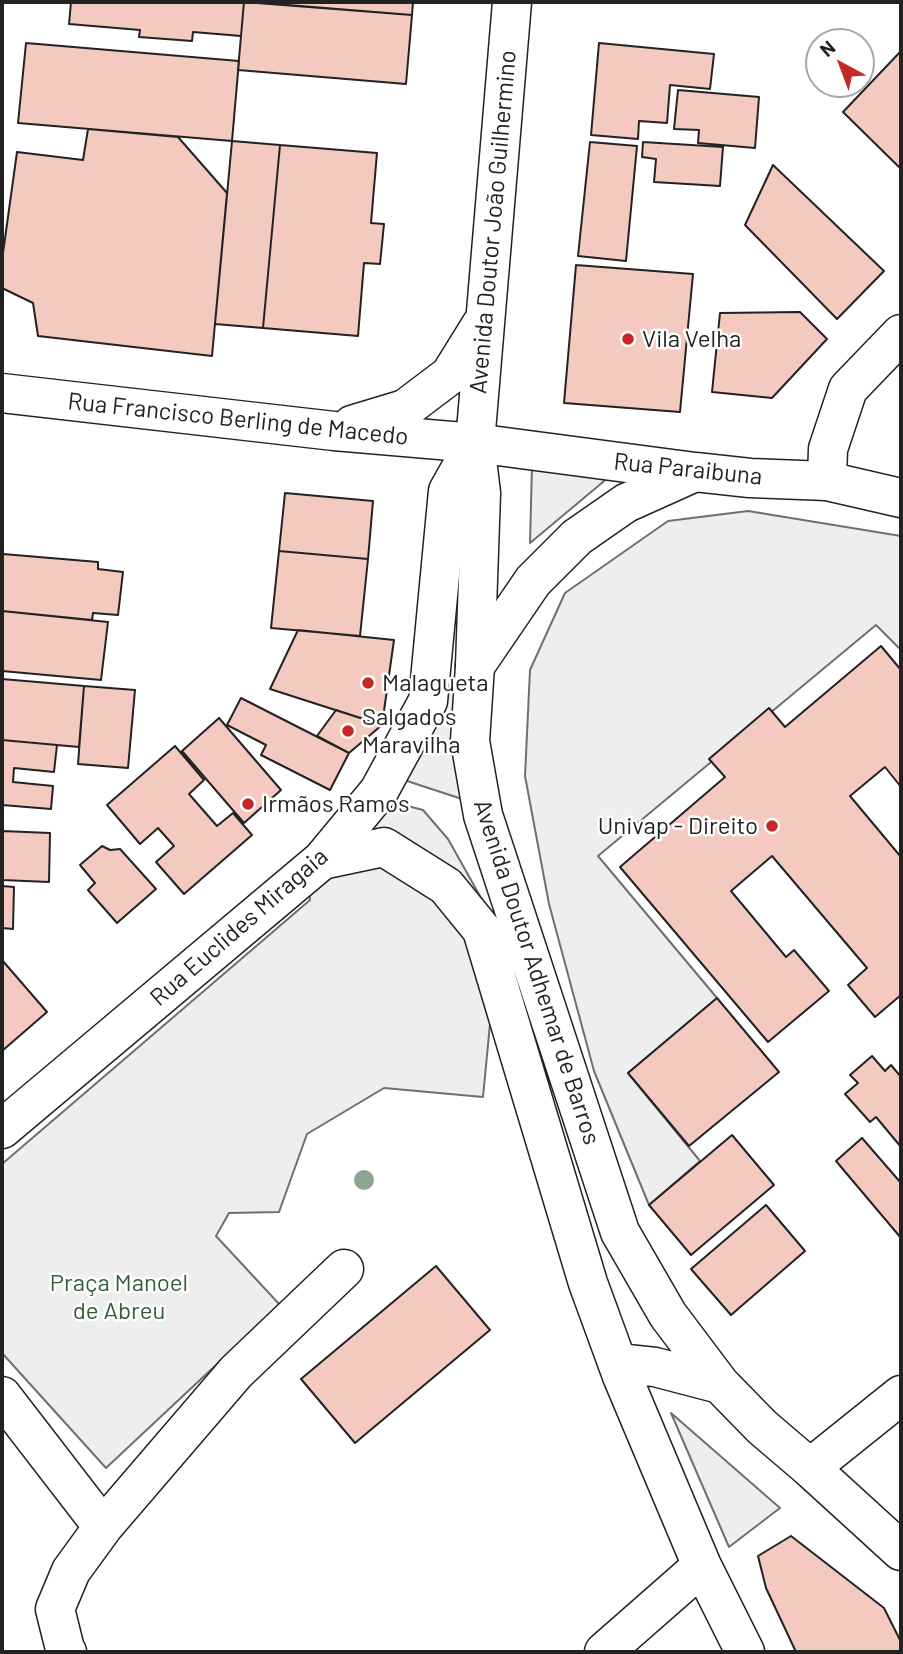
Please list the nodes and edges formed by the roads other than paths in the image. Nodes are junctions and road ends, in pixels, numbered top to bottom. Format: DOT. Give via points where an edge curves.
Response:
graph roads {
  1 [pos="512,2"];
  2 [pos="485,319"];
  3 [pos="901,334"];
  4 [pos="2,393"];
  5 [pos="334,431"];
  6 [pos="475,443"];
  7 [pos="695,472"];
  8 [pos="827,481"];
  9 [pos="901,498"];
  10 [pos="475,667"];
  11 [pos="322,860"];
  12 [pos="2,1129"];
  13 [pos="344,1269"];
  14 [pos="618,1363"];
  15 [pos="720,1384"];
  16 [pos="901,1395"];
  17 [pos="2,1396"];
  18 [pos="810,1468"];
  19 [pos="103,1527"];
  20 [pos="901,1552"];
  21 [pos="702,1566"];
  22 [pos="67,1652"];
  23 [pos="604,1652"];
  24 [pos="745,1652"];
  1 -- 2 [label="street, Avenida Doutor João Guilhermino"];
  2 -- 5 [label="street" via="450,375 423,396 405,409"];
  2 -- 6 [label="street, Avenida Doutor João Guilhermino"];
  3 -- 8 [label="street" via="848,389 828,449"];
  4 -- 5 [label="street, Rua Francisco Berling de Macedo"];
  5 -- 6 [label="street, Rua Francisco Berling de Macedo"];
  6 -- 7 [label="street, Rua Paraibuna"];
  6 -- 10 [label="street, Avenida Doutor Adhemar de Barros" via="481,494"];
  6 -- 11 [label="street, Rua Euclides Miragaia" via="448,491 428,701 379,791"];
  7 -- 8 [label="street, Rua Paraibuna"];
  7 -- 10 [label="street" via="626,503 577,537 533,581"];
  8 -- 9 [label="street, Rua Paraibuna"];
  10 -- 15 [label="street, Avenida Doutor Adhemar de Barros" via="470,741 483,815 620,1231 668,1315"];
  11 -- 12 [label="street, Rua Euclides Miragaia"];
  11 -- 14 [label="street, Avenida Doutor Adhemar de Barros" via="384,847 446,886 482,930 589,1283"];
  13 -- 19 [label="street" via="236,1372"];
  14 -- 15 [label="street" via="655,1367"];
  14 -- 21 [label="street, Avenida Doutor Adhemar de Barros"];
  15 -- 18 [label="street, Avenida Doutor Adhemar de Barros"];
  16 -- 18 [label="street"];
  17 -- 19 [label="street"];
  18 -- 20 [label="street, Avenida Doutor Adhemar de Barros"];
  19 -- 22 [label="street" via="71,1572 55,1609"];
  21 -- 23 [label="street"];
  21 -- 24 [label="street, Avenida Doutor Adhemar de Barros"];
}
